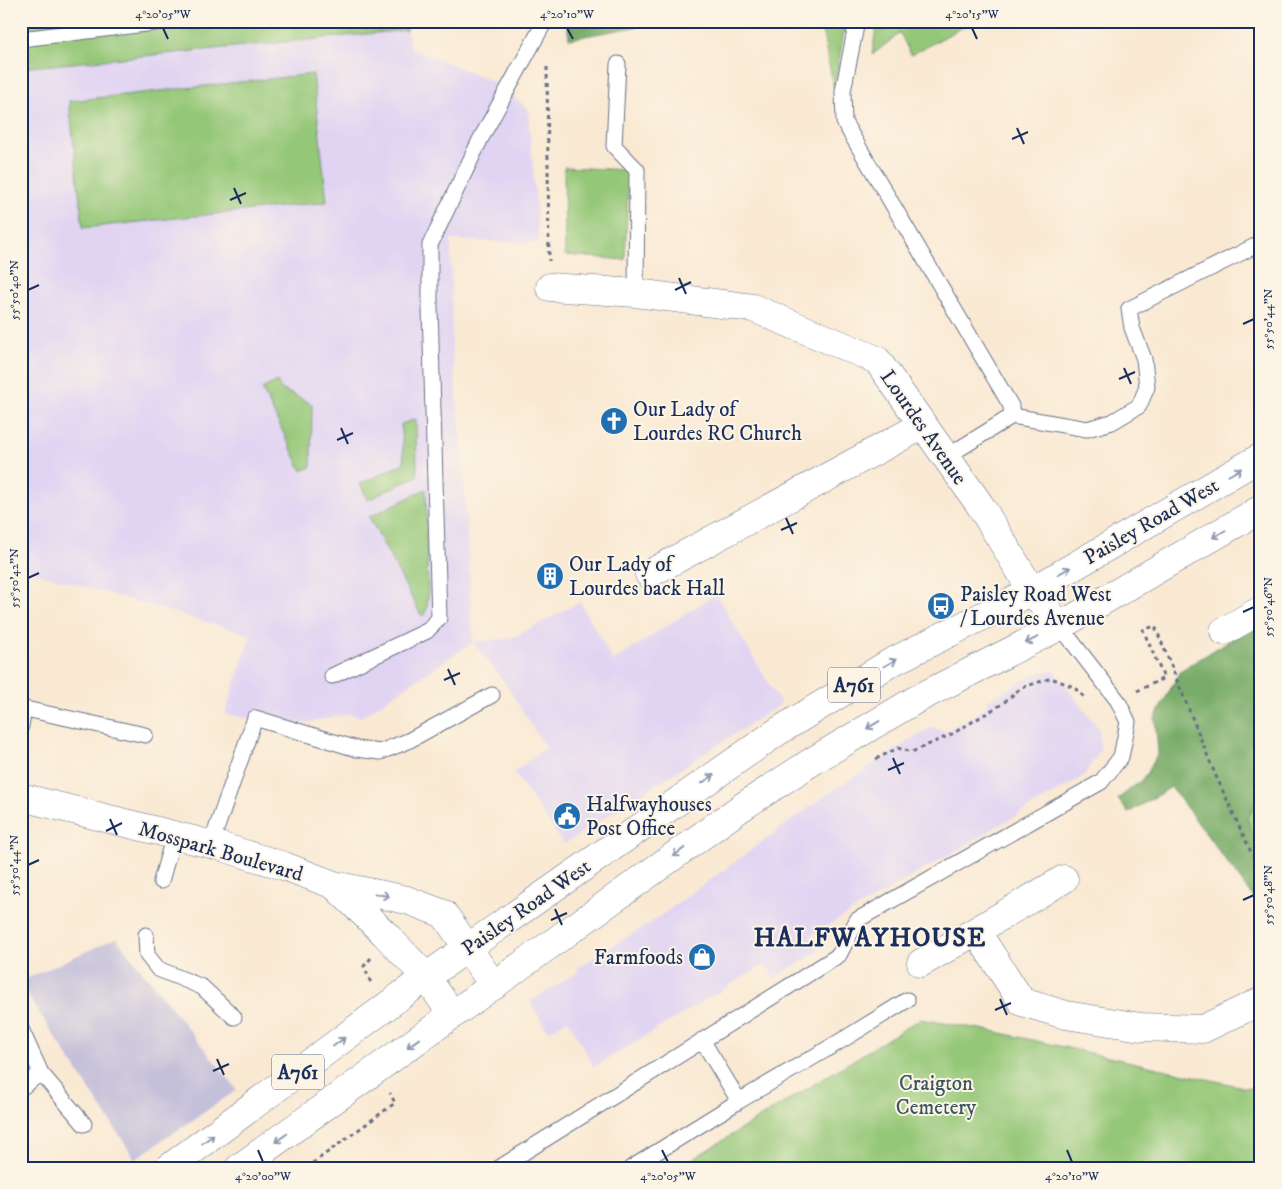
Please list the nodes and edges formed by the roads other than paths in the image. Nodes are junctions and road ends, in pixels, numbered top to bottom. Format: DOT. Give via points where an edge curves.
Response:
graph roads {
  1 [pos="171,21"];
  2 [pos="545,21"];
  3 [pos="858,21"];
  4 [pos="21,38"];
  5 [pos="618,64"];
  6 [pos="1261,243"];
  7 [pos="550,287"];
  8 [pos="636,292"];
  9 [pos="1012,416"];
  10 [pos="923,425"];
  11 [pos="946,457"];
  12 [pos="1261,457"];
  13 [pos="1261,509"];
  14 [pos="649,574"];
  15 [pos="1032,590"];
  16 [pos="1261,610"];
  17 [pos="1060,626"];
  18 [pos="1224,631"];
  19 [pos="332,676"];
  20 [pos="492,695"];
  21 [pos="23,708"];
  22 [pos="21,726"];
  23 [pos="146,736"];
  24 [pos="21,797"];
  25 [pos="174,835"];
  26 [pos="211,844"];
  27 [pos="1064,879"];
  28 [pos="161,881"];
  29 [pos="334,885"];
  30 [pos="976,931"];
  31 [pos="146,935"];
  32 [pos="468,948"];
  33 [pos="922,964"];
  34 [pos="426,977"];
  35 [pos="494,986"];
  36 [pos="907,1000"];
  37 [pos="1261,1001"];
  38 [pos="452,1014"];
  39 [pos="234,1017"];
  40 [pos="21,1028"];
  41 [pos="702,1040"];
  42 [pos="41,1073"];
  43 [pos="21,1088"];
  44 [pos="739,1101"];
  45 [pos="84,1124"];
  46 [pos="169,1168"];
  47 [pos="239,1168"];
  48 [pos="499,1168"];
  49 [pos="631,1168"];
  1 -- 4 [label="lane"];
  2 -- 19 [label="lane" via="480,140 430,245 439,618 427,631"];
  3 -- 9 [label="lane" via="843,91 844,122 1011,406"];
  5 -- 8 [label="lane" via="614,146 637,170"];
  6 -- 9 [label="lane" via="1128,309 1144,359 1147,387 1139,406 1112,422 1087,429"];
  7 -- 8 [label="main road, Lourdes Avenue"];
  8 -- 10 [label="main road, Lourdes Avenue" via="753,308 877,360"];
  9 -- 11 [label="lane"];
  10 -- 11 [label="main road, Lourdes Avenue"];
  10 -- 14 [label="main road"];
  11 -- 15 [label="main road, Lourdes Avenue"];
  15 -- 12 [label="main road, Paisley Road West / A761, one-way"];
  13 -- 17 [label="main road, Paisley Road West / A761, one-way"];
  15 -- 17 [label="main road, Lourdes Avenue"];
  32 -- 15 [label="main road, Paisley Road West / A761, one-way" via="791,723 890,663"];
  16 -- 18 [label="main road"];
  17 -- 35 [label="main road, Paisley Road West / A761, one-way" via="917,699 808,764 742,807"];
  17 -- 41 [label="lane" via="1118,701 1128,722 1122,757 1100,782 857,920 840,955"];
  20 -- 26 [label="lane" via="408,741 380,752 358,749 255,718"];
  21 -- 22 [label="lane"];
  21 -- 23 [label="lane"];
  24 -- 25 [label="main road, Mosspark Boulevard"];
  25 -- 26 [label="main road, Mosspark Boulevard"];
  25 -- 28 [label="lane"];
  26 -- 29 [label="main road, Mosspark Boulevard"];
  27 -- 30 [label="main road"];
  29 -- 32 [label="main road, Mosspark Boulevard, one-way" via="407,900 444,914"];
  29 -- 34 [label="main road, Mosspark Boulevard"];
  30 -- 33 [label="main road"];
  30 -- 37 [label="main road" via="1022,1002 1066,1015 1141,1027 1203,1029"];
  31 -- 39 [label="lane" via="147,955 158,969 202,987"];
  32 -- 34 [label="main road, Paisley Road West / A761"];
  32 -- 35 [label="main road, Mosspark Boulevard"];
  34 -- 38 [label="main road, Mosspark Boulevard"];
  46 -- 34 [label="main road, Paisley Road West / A761, one-way"];
  35 -- 38 [label="main road, Paisley Road West / A761"];
  36 -- 44 [label="lane"];
  38 -- 47 [label="main road, Paisley Road West / A761, one-way"];
  40 -- 42 [label="lane"];
  41 -- 44 [label="lane"];
  41 -- 48 [label="lane"];
  42 -- 43 [label="lane"];
  42 -- 45 [label="lane"];
  44 -- 49 [label="lane"];
}
